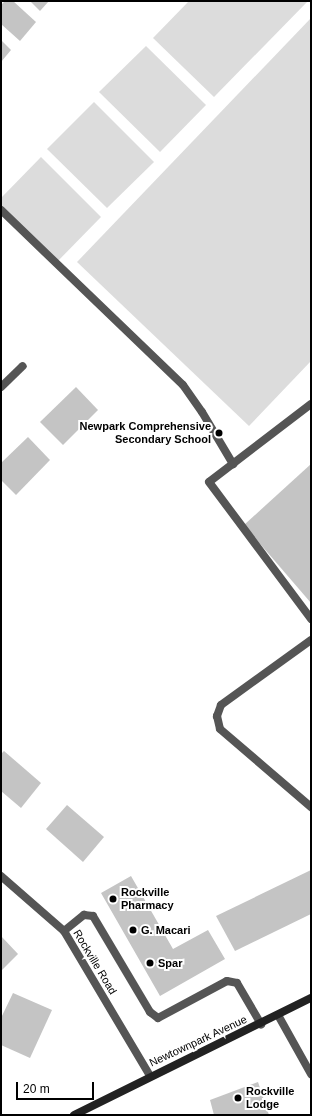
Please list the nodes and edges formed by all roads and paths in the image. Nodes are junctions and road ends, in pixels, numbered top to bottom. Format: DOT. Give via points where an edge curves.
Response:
graph roads {
  1 [pos="1,210"];
  2 [pos="23,366"];
  3 [pos="1,387"];
  4 [pos="311,404"];
  5 [pos="233,464"];
  6 [pos="311,619"];
  7 [pos="311,640"];
  8 [pos="311,807"];
  9 [pos="1,876"];
  10 [pos="64,931"];
  11 [pos="311,998"];
  12 [pos="278,1015"];
  13 [pos="261,1024"];
  14 [pos="311,1074"];
  15 [pos="150,1076"];
  16 [pos="74,1115"];
  1 -- 5 [label="street" via="183,385"];
  2 -- 3 [label="street"];
  4 -- 5 [label="street"];
  5 -- 6 [label="street" via="209,482"];
  7 -- 8 [label="street" via="221,705 217,716 220,729"];
  9 -- 10 [label="street, Rockville Road"];
  10 -- 13 [label="street" via="84,915 92,916 150,1012 158,1018 227,981 237,982"];
  10 -- 15 [label="street, Rockville Road"];
  11 -- 12 [label="main road, Newtownpark Avenue"];
  12 -- 13 [label="main road, Newtownpark Avenue"];
  12 -- 14 [label="street"];
  13 -- 15 [label="main road, Newtownpark Avenue"];
  15 -- 16 [label="main road, Newtownpark Avenue"];
}
